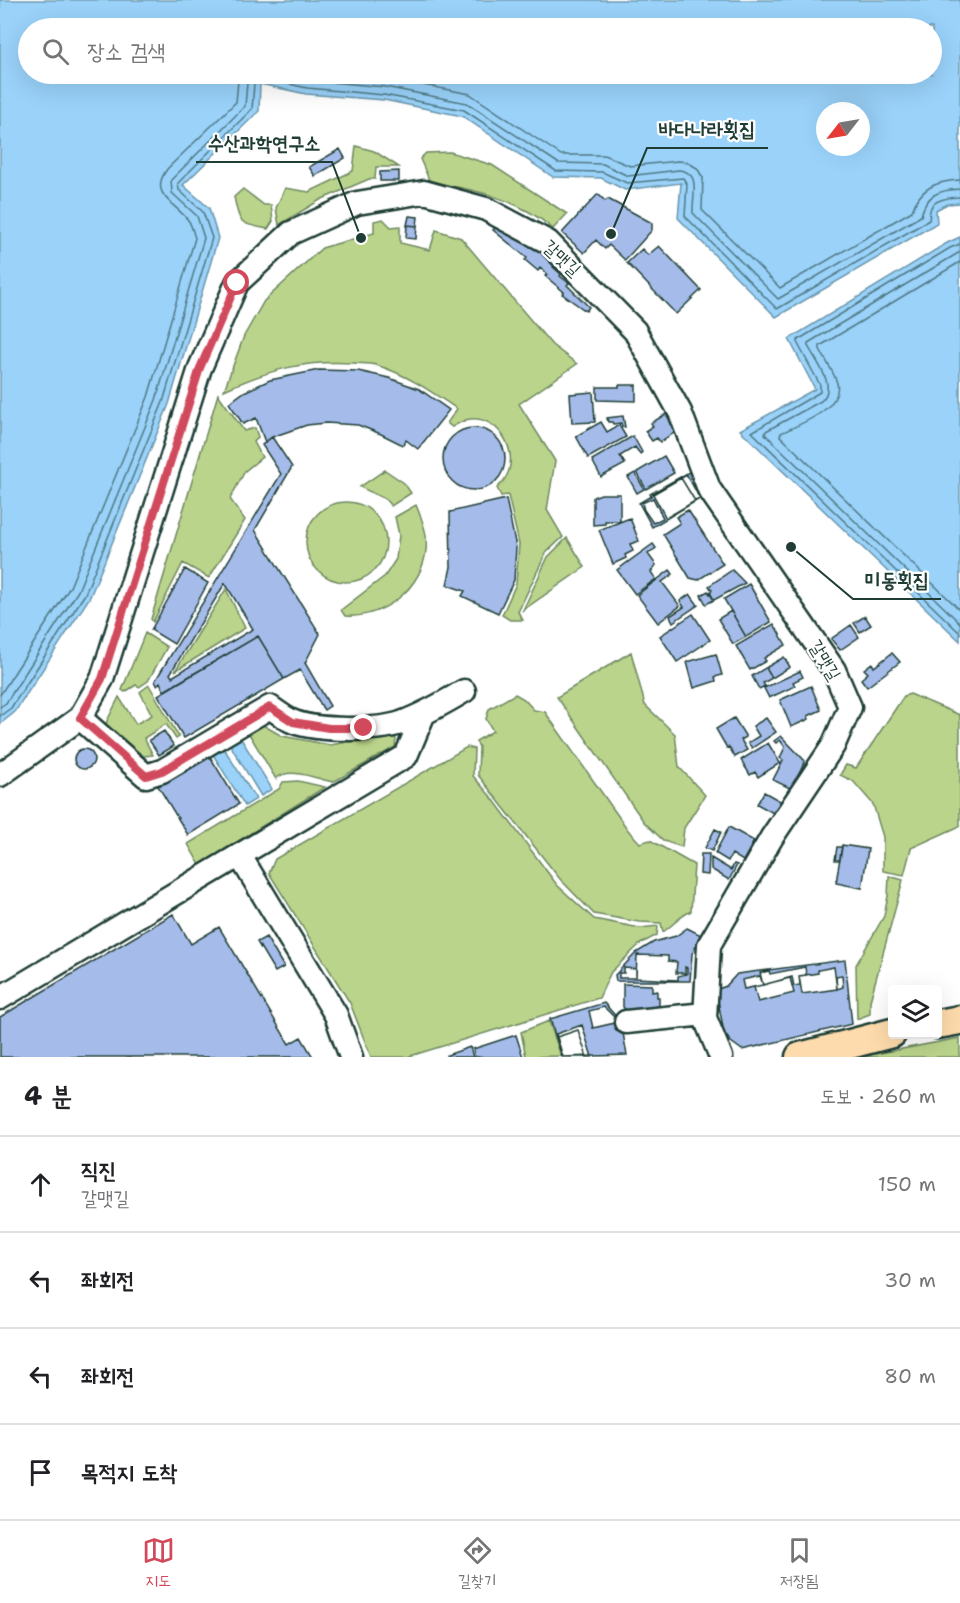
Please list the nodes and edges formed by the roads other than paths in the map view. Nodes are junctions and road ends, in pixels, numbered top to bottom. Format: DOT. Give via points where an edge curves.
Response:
graph roads {
  1 [pos="464,691"];
  2 [pos="424,712"];
  3 [pos="80,718"];
  4 [pos="0,775"];
  5 [pos="240,856"];
  6 [pos="0,998"];
  7 [pos="705,1014"];
  8 [pos="960,1020"];
  9 [pos="626,1022"];
  10 [pos="942,1023"];
  11 [pos="888,1034"];
  12 [pos="351,1057"];
  13 [pos="720,1057"];
  14 [pos="800,1057"];
  1 -- 2 [label="street"];
  2 -- 3 [label="street" via="399,723 329,728 293,722 270,707 162,771 146,776"];
  2 -- 5 [label="street" via="406,756"];
  3 -- 4 [label="street, 갈맷길"];
  3 -- 7 [label="street, 갈맷길" via="102,679 200,368 237,283 291,234 357,203 424,192 486,209 548,242 635,331 680,412 709,489 834,670 850,706 833,746 772,837 709,945"];
  5 -- 6 [label="street"];
  5 -- 12 [label="street" via="336,1015"];
  7 -- 9 [label="street"];
  7 -- 13 [label="street, 갈맷길"];
  8 -- 10 [label="main road"];
  11 -- 14 [label="main road"];
}
